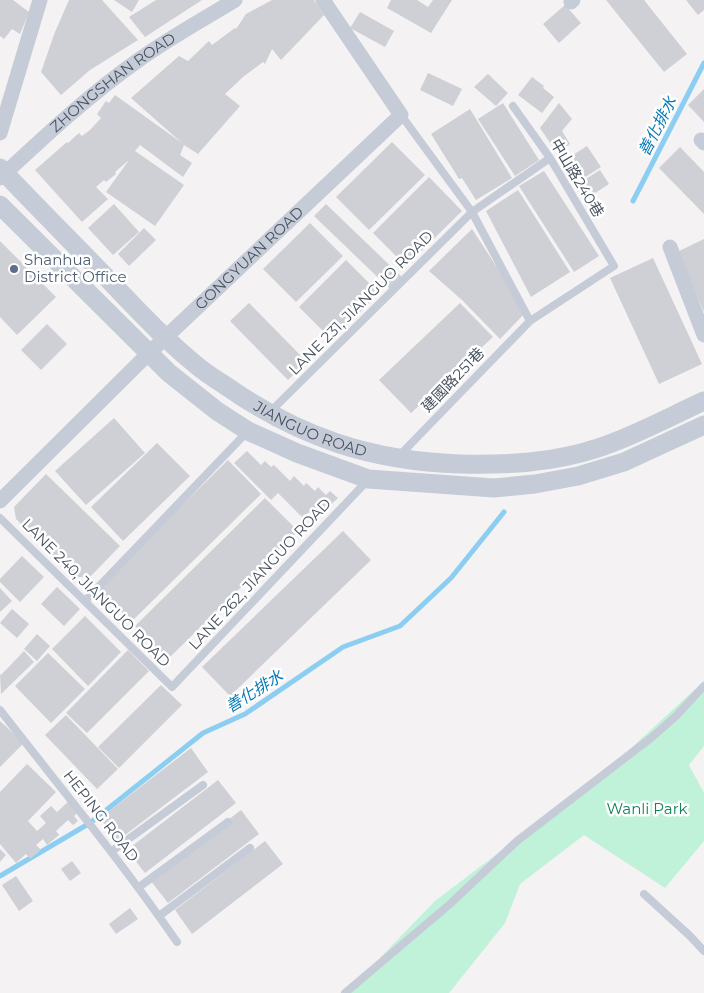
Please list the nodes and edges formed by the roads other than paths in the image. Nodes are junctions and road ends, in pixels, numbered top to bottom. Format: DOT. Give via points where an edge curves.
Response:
graph roads {
  1 [pos="40,0"];
  2 [pos="235,0"];
  3 [pos="322,0"];
  4 [pos="513,106"];
  5 [pos="401,116"];
  6 [pos="0,133"];
  7 [pos="550,158"];
  8 [pos="2,173"];
  9 [pos="0,204"];
  10 [pos="472,212"];
  11 [pos="670,247"];
  12 [pos="614,266"];
  13 [pos="530,321"];
  14 [pos="704,335"];
  15 [pos="165,338"];
  16 [pos="149,353"];
  17 [pos="704,402"];
  18 [pos="269,414"];
  19 [pos="704,425"];
  20 [pos="248,431"];
  21 [pos="397,459"];
  22 [pos="368,479"];
  23 [pos="0,501"];
  24 [pos="0,518"];
  25 [pos="85,601"];
  26 [pos="704,686"];
  27 [pos="172,687"];
  28 [pos="0,710"];
  29 [pos="203,785"];
  30 [pos="228,822"];
  31 [pos="250,848"];
  32 [pos="112,851"];
  33 [pos="139,887"];
  34 [pos="644,894"];
  35 [pos="159,916"];
  36 [pos="177,942"];
  37 [pos="704,951"];
  38 [pos="345,993"];
  1 -- 6 [label="street"];
  2 -- 8 [label="street, ZHONGSHAN ROAD" via="119,74"];
  3 -- 5 [label="street"];
  4 -- 7 [label="lane, 中山路240巷"];
  5 -- 10 [label="lane"];
  5 -- 15 [label="street, GONGYUAN ROAD"];
  7 -- 10 [label="lane, LANE 231, JIANGUO ROAD"];
  7 -- 12 [label="lane, 中山路240巷"];
  8 -- 15 [label="street, JIANGUO ROAD"];
  9 -- 16 [label="street, JIANGUO ROAD"];
  10 -- 13 [label="lane"];
  10 -- 18 [label="lane, LANE 231, JIANGUO ROAD"];
  11 -- 14 [label="street"];
  12 -- 13 [label="lane, 建國路251巷"];
  13 -- 21 [label="lane, 建國路251巷"];
  15 -- 16 [label="street, GONGYUAN ROAD"];
  15 -- 18 [label="street, JIANGUO ROAD" via="196,366"];
  16 -- 20 [label="street, JIANGUO ROAD" via="217,411"];
  16 -- 23 [label="street, GONGYUAN ROAD"];
  17 -- 21 [label="street, JIANGUO ROAD" via="619,441 549,460 502,465"];
  18 -- 21 [label="street, JIANGUO ROAD" via="318,438"];
  19 -- 22 [label="street, JIANGUO ROAD" via="624,462 578,476 535,484 494,488"];
  20 -- 22 [label="street, JIANGUO ROAD" via="297,454"];
  20 -- 25 [label="lane"];
  22 -- 27 [label="lane, LANE 262, JIANGUO ROAD"];
  24 -- 25 [label="lane, LANE 240, JIANGUO ROAD"];
  25 -- 27 [label="lane, LANE 240, JIANGUO ROAD"];
  26 -- 38 [label="lane" via="651,738 517,841 450,904"];
  28 -- 32 [label="lane, HEPING ROAD"];
  29 -- 32 [label="lane"];
  30 -- 33 [label="lane"];
  31 -- 35 [label="lane"];
  32 -- 33 [label="lane, HEPING ROAD"];
  33 -- 35 [label="lane, HEPING ROAD"];
  34 -- 37 [label="lane"];
  35 -- 36 [label="lane, HEPING ROAD"];
}
